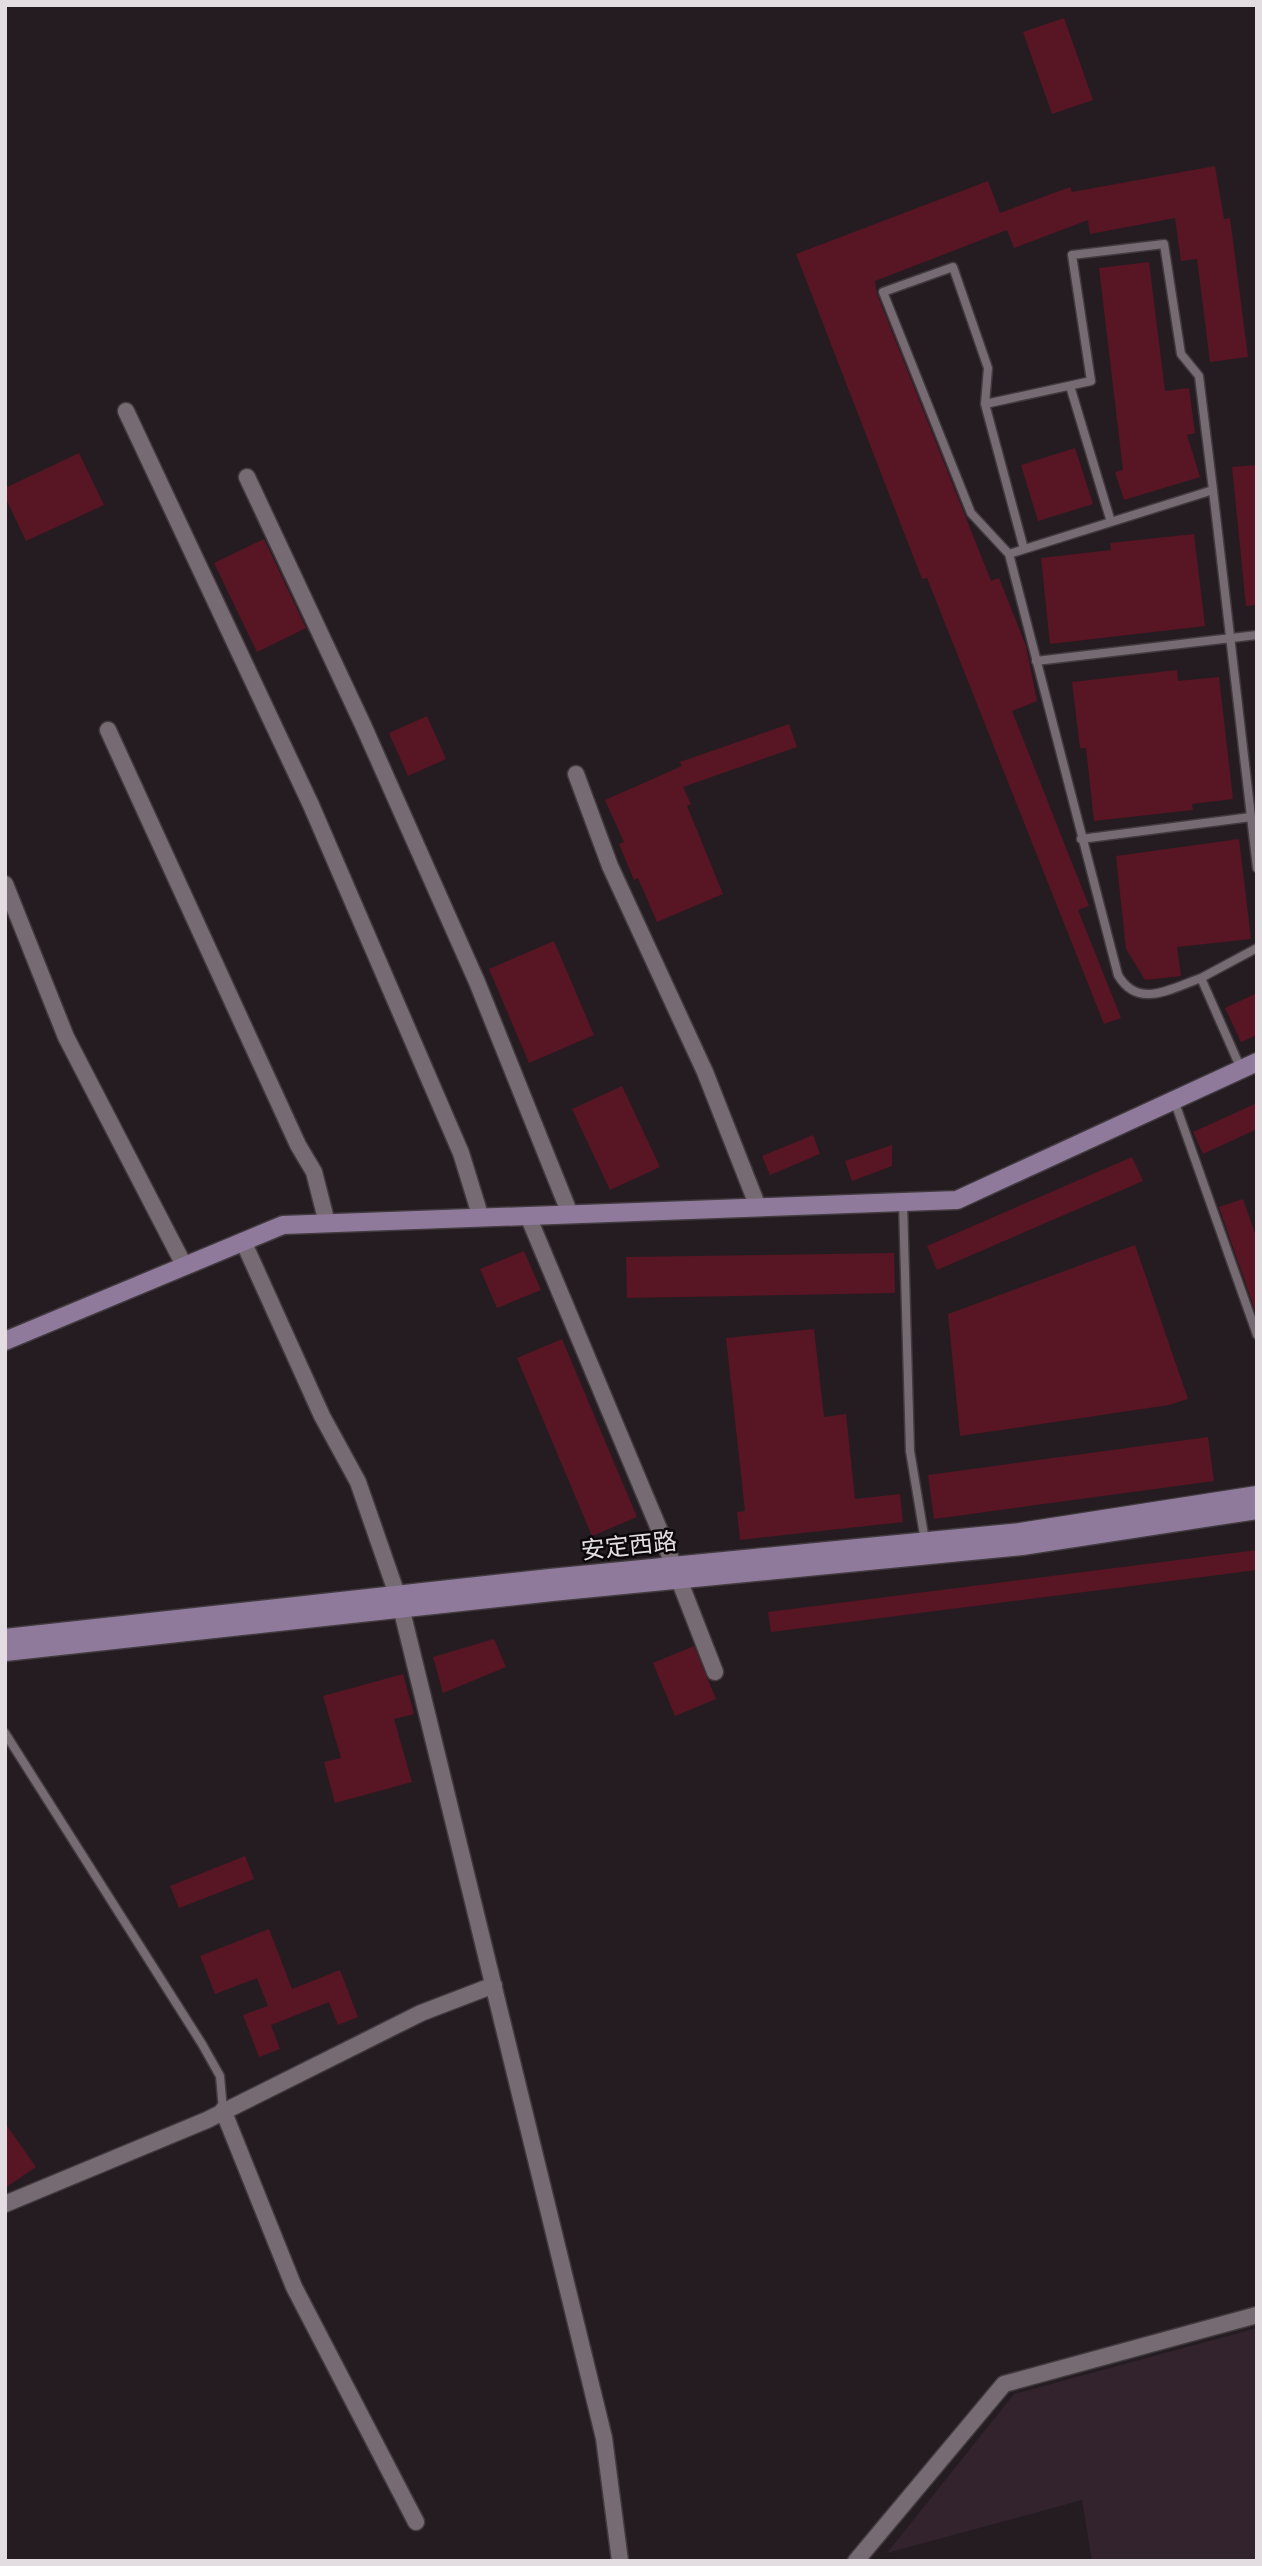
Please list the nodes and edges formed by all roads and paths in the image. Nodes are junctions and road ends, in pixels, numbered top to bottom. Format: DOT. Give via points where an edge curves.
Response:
graph roads {
  1 [pos="1070,386"];
  2 [pos="985,404"];
  3 [pos="127,411"];
  4 [pos="247,477"];
  5 [pos="1213,490"];
  6 [pos="1111,522"];
  7 [pos="1024,549"];
  8 [pos="1009,554"];
  9 [pos="1257,635"];
  10 [pos="1230,638"];
  11 [pos="1036,661"];
  12 [pos="108,730"];
  13 [pos="576,774"];
  14 [pos="1251,817"];
  15 [pos="1081,839"];
  16 [pos="1257,867"];
  17 [pos="5,884"];
  18 [pos="1257,948"];
  19 [pos="1201,978"];
  20 [pos="1249,1065"];
  21 [pos="1174,1100"];
  22 [pos="903,1201"];
  23 [pos="758,1207"];
  24 [pos="570,1214"];
  25 [pos="528,1216"];
  26 [pos="481,1218"];
  27 [pos="327,1223"];
  28 [pos="243,1241"];
  29 [pos="184,1265"];
  30 [pos="1257,1335"];
  31 [pos="5,1341"];
  32 [pos="1257,1495"];
  33 [pos="1257,1510"];
  34 [pos="925,1541"];
  35 [pos="676,1573"];
  36 [pos="400,1603"];
  37 [pos="5,1638"];
  38 [pos="5,1652"];
  39 [pos="715,1672"];
  40 [pos="5,1733"];
  41 [pos="494,1985"];
  42 [pos="223,2109"];
  43 [pos="5,2204"];
  44 [pos="1257,2315"];
  45 [pos="416,2522"];
  46 [pos="620,2561"];
  47 [pos="856,2561"];
  1 -- 2 [label="lane"];
  1 -- 5 [label="lane" via="1091,381 1072,255 1164,244 1181,355 1199,376"];
  1 -- 6 [label="lane"];
  2 -- 7 [label="lane"];
  2 -- 8 [label="lane" via="988,368 954,267 883,292 971,513"];
  3 -- 26 [label="street" via="316,818 461,1153"];
  4 -- 24 [label="street" via="461,945"];
  5 -- 6 [label="lane"];
  5 -- 10 [label="lane"];
  6 -- 7 [label="lane"];
  7 -- 8 [label="lane"];
  8 -- 11 [label="lane"];
  9 -- 10 [label="lane"];
  10 -- 11 [label="lane"];
  10 -- 14 [label="lane"];
  11 -- 15 [label="lane"];
  12 -- 27 [label="street" via="314,1172"];
  13 -- 23 [label="street" via="610,866 705,1072"];
  14 -- 15 [label="lane"];
  14 -- 16 [label="lane"];
  15 -- 19 [label="lane" via="1124,985 1152,996"];
  17 -- 29 [label="street" via="66,1037"];
  18 -- 19 [label="lane"];
  19 -- 20 [label="lane"];
  20 -- 21 [label="street"];
  21 -- 22 [label="street" via="957,1200"];
  21 -- 30 [label="lane"];
  22 -- 23 [label="street"];
  22 -- 34 [label="lane" via="910,1451"];
  23 -- 24 [label="street"];
  24 -- 25 [label="street"];
  25 -- 26 [label="street"];
  25 -- 35 [label="street"];
  26 -- 27 [label="street"];
  27 -- 28 [label="street" via="283,1225"];
  28 -- 29 [label="street"];
  28 -- 36 [label="street" via="322,1416 358,1482"];
  29 -- 31 [label="street"];
  32 -- 34 [label="street, 安定西路" via="1020,1532"];
  33 -- 35 [label="street, 安定西路" via="1022,1546"];
  34 -- 35 [label="street, 安定西路"];
  35 -- 36 [label="street, 安定西路"];
  35 -- 39 [label="street"];
  36 -- 37 [label="street, 安定西路"];
  36 -- 38 [label="street, 安定西路"];
  36 -- 41 [label="street"];
  40 -- 42 [label="lane" via="202,2044 220,2076"];
  41 -- 42 [label="street" via="421,2013"];
  41 -- 46 [label="street" via="604,2438"];
  42 -- 43 [label="street" via="208,2120"];
  42 -- 45 [label="street" via="294,2287"];
  44 -- 47 [label="street" via="1004,2384"];
}
